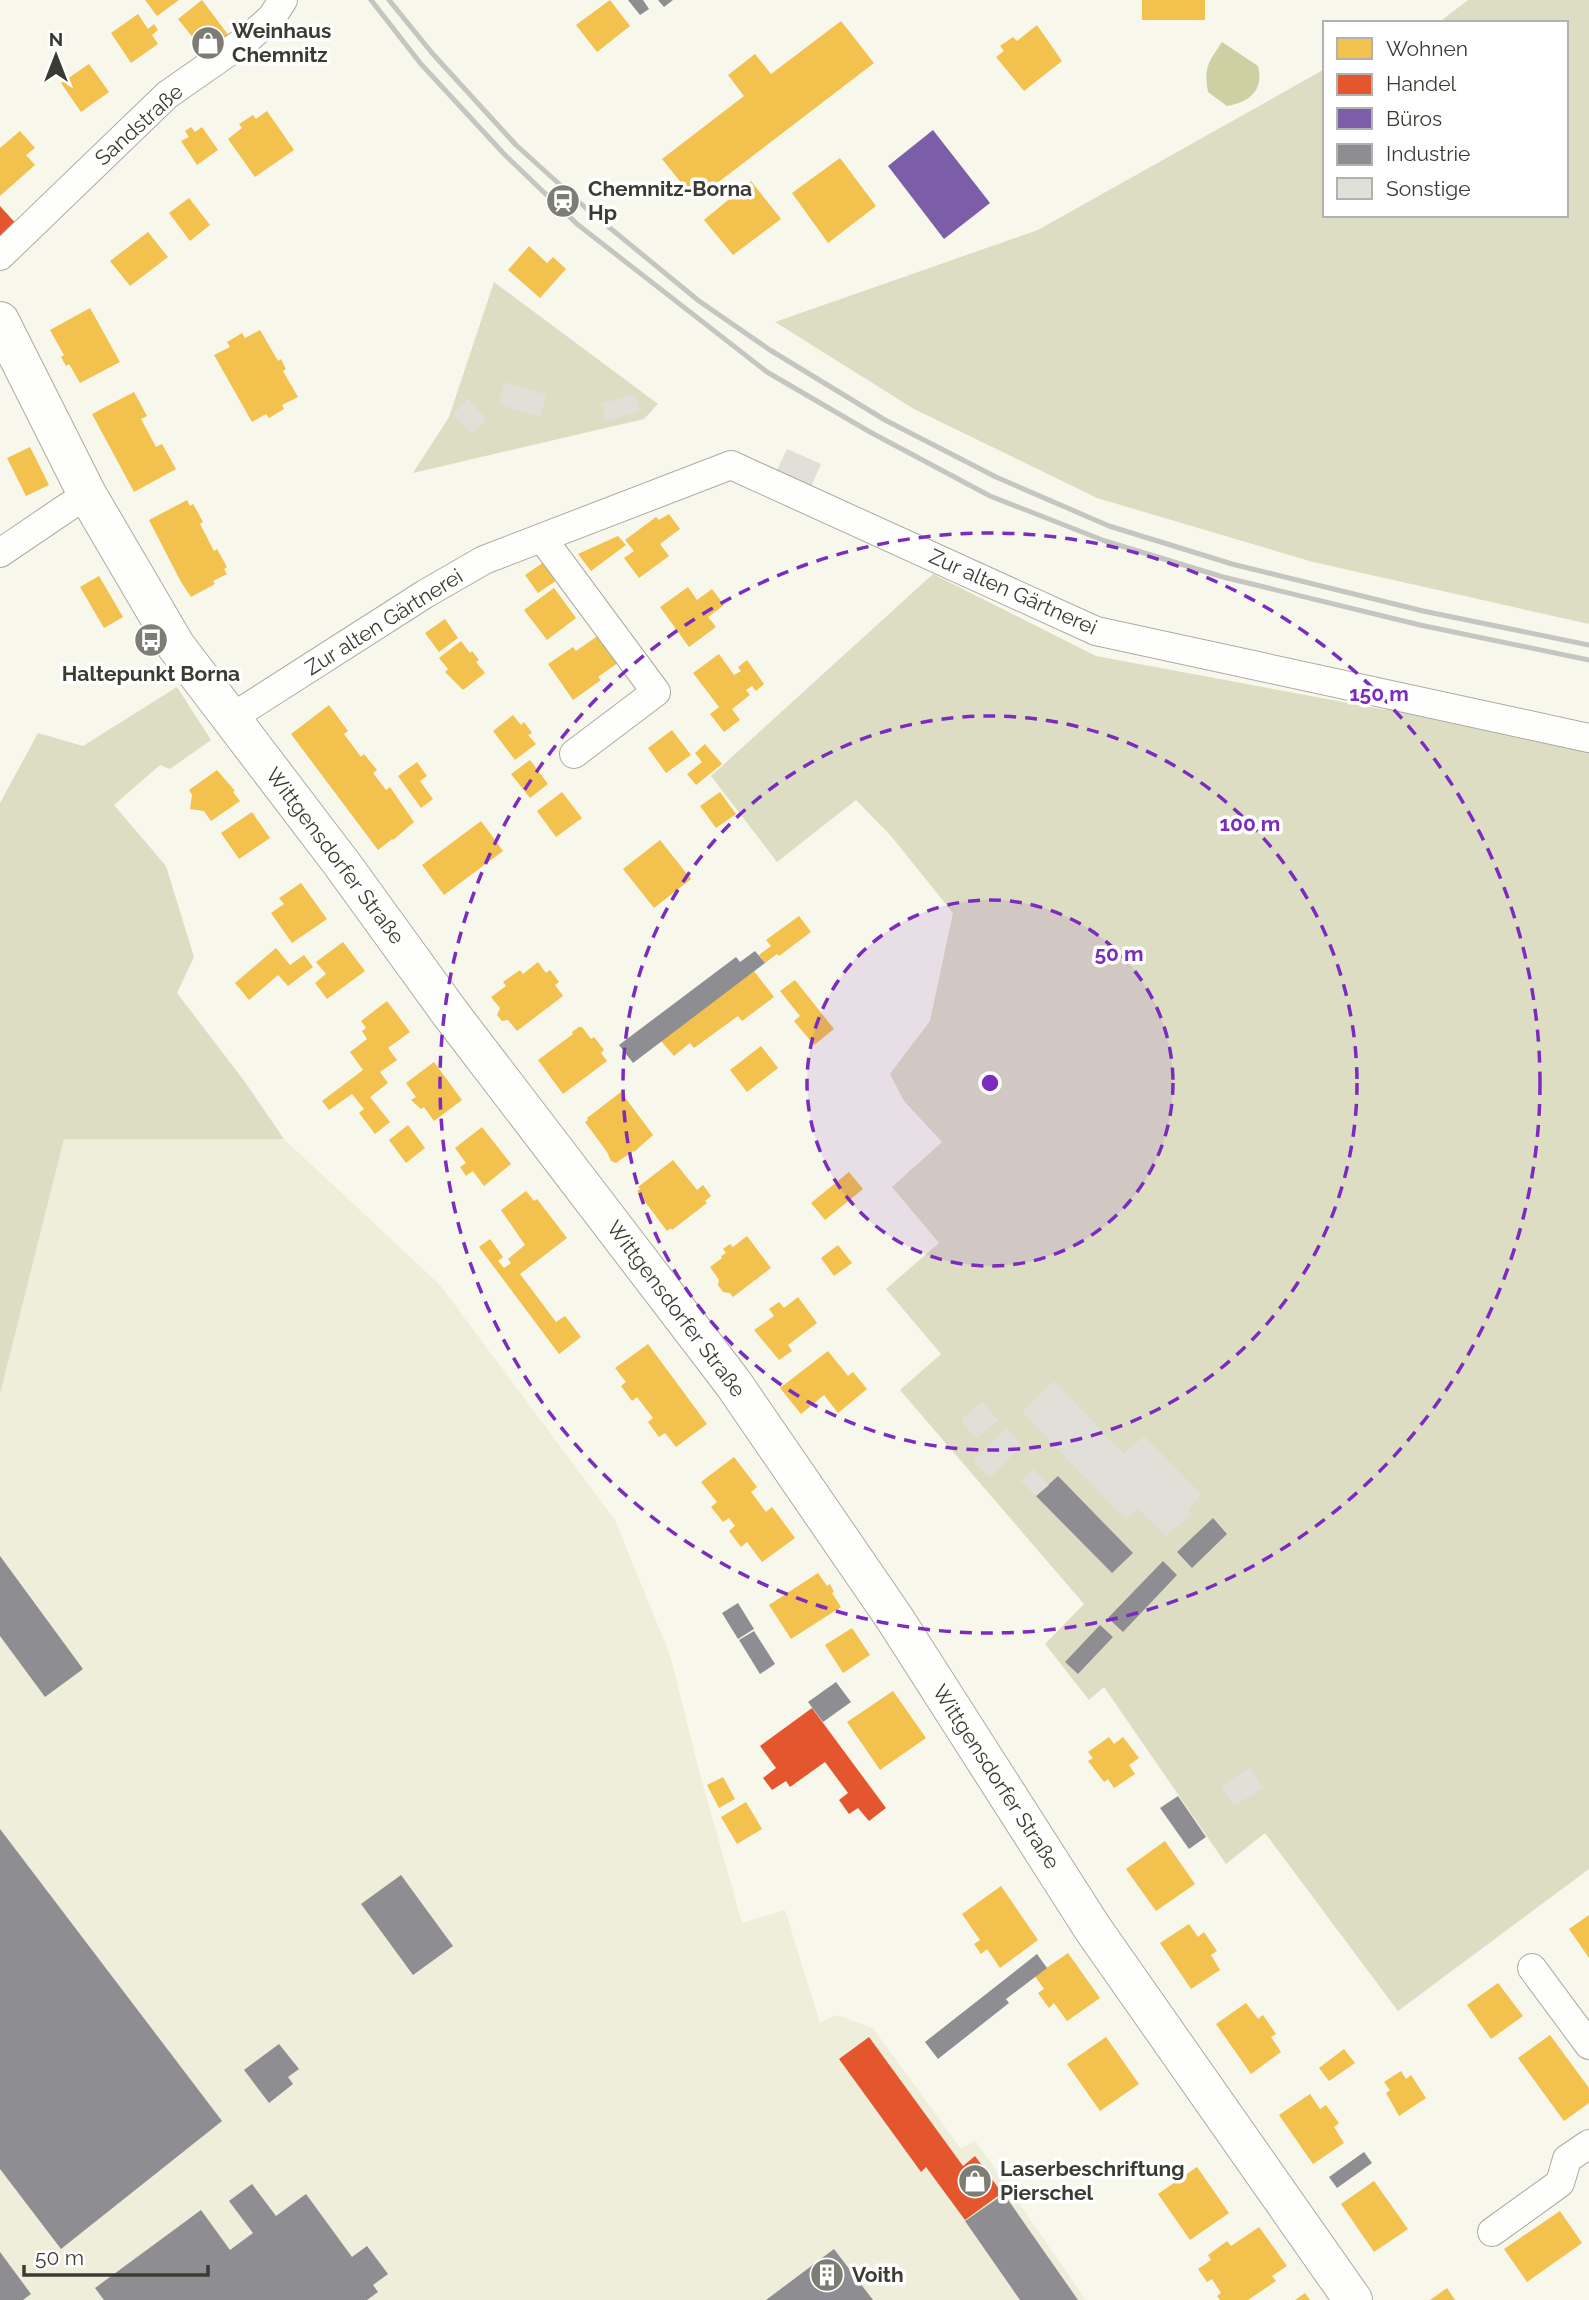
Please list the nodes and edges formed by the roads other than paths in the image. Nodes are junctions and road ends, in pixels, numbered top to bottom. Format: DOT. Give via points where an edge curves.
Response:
graph roads {
  1 [pos="283,0"];
  2 [pos="0,256"];
  3 [pos="0,321"];
  4 [pos="87,494"];
  5 [pos="542,538"];
  6 [pos="0,554"];
  7 [pos="231,718"];
  8 [pos="1589,738"];
  9 [pos="574,754"];
  10 [pos="1532,1968"];
  11 [pos="1589,2045"];
  12 [pos="1589,2144"];
  13 [pos="1492,2232"];
  14 [pos="1353,2300"];
  1 -- 2 [label="street, Sandstraße" via="250,37 167,95"];
  3 -- 4 [label="street, Wittgensdorfer Straße"];
  4 -- 6 [label="street"];
  4 -- 7 [label="street, Wittgensdorfer Straße" via="173,642"];
  5 -- 7 [label="street, Zur alten Gärtnerei" via="484,560 425,594"];
  5 -- 8 [label="street, Zur alten Gärtnerei" via="731,465 1096,631"];
  5 -- 9 [label="street" via="656,692"];
  7 -- 14 [label="street, Wittgensdorfer Straße" via="733,1382 895,1619 1093,1929"];
  10 -- 11 [label="street"];
  12 -- 13 [label="street" via="1567,2159 1560,2183"];
}
